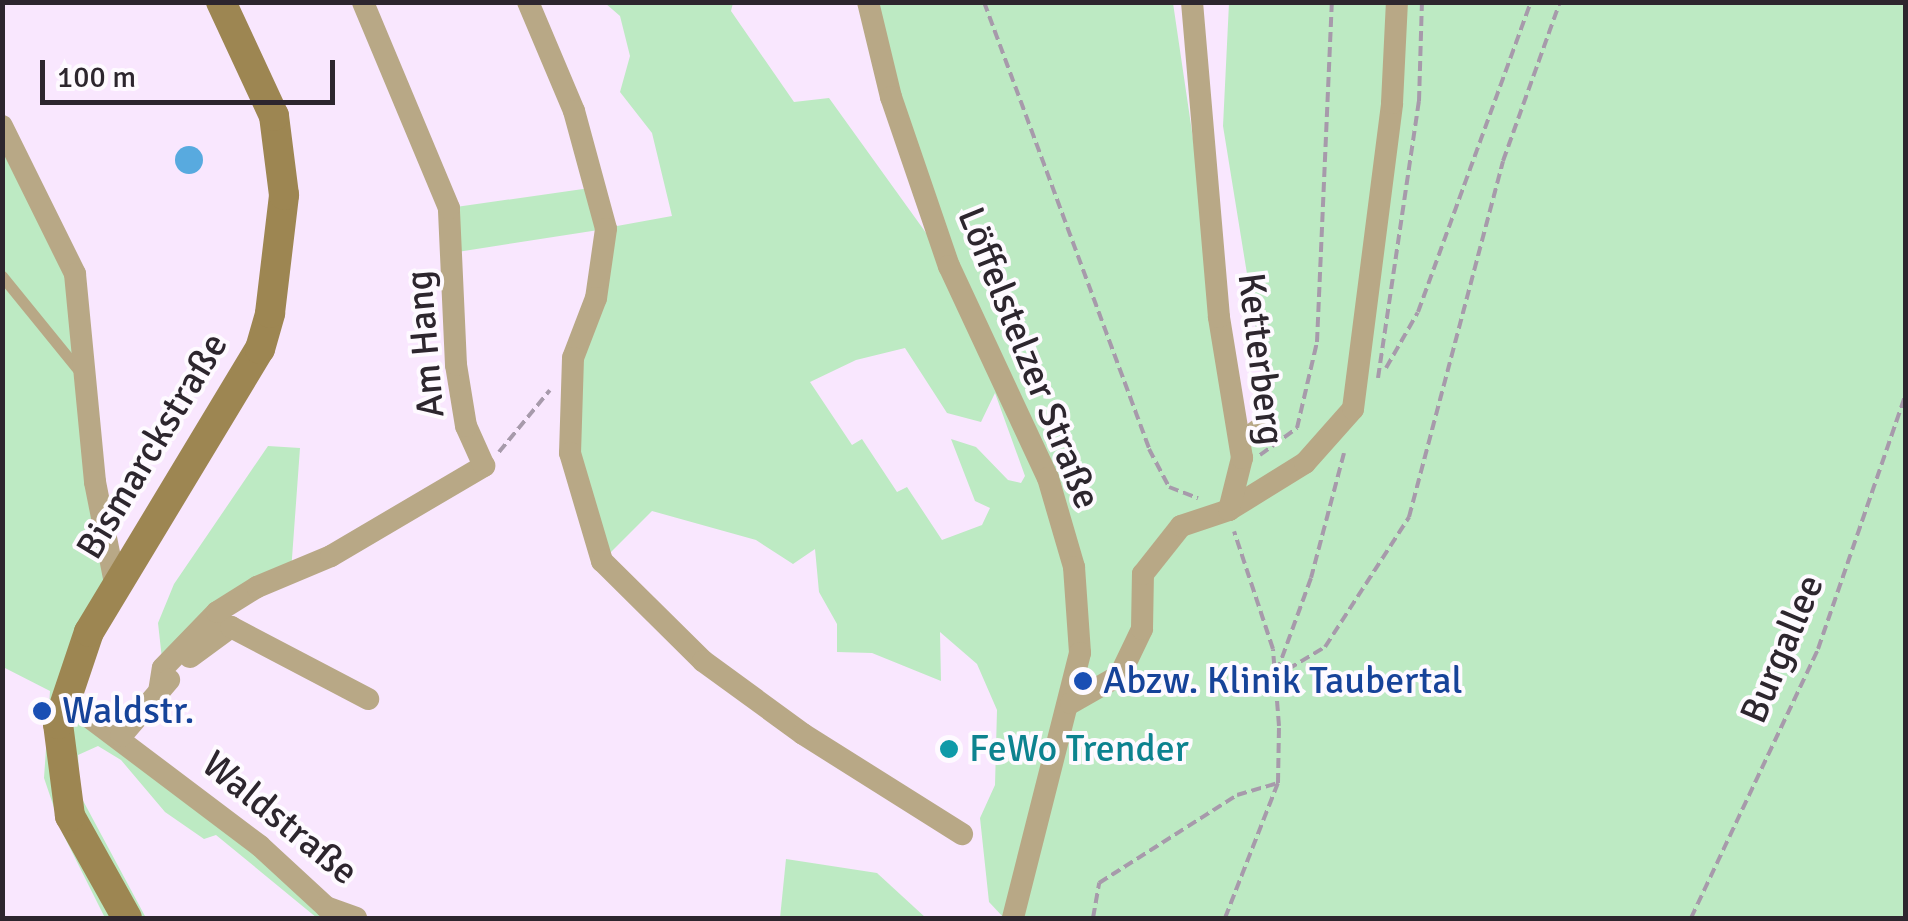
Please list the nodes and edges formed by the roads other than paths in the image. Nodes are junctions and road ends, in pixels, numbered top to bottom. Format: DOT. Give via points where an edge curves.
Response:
graph roads {
  1 [pos="221,2"];
  2 [pos="363,2"];
  3 [pos="528,2"];
  4 [pos="868,2"];
  5 [pos="1192,2"];
  6 [pos="1397,2"];
  7 [pos="2,126"];
  8 [pos="2,276"];
  9 [pos="86,379"];
  10 [pos="1266,390"];
  11 [pos="1240,448"];
  12 [pos="1229,510"];
  13 [pos="115,583"];
  14 [pos="159,692"];
  15 [pos="65,699"];
  16 [pos="368,699"];
  17 [pos="1070,702"];
  18 [pos="121,736"];
  19 [pos="962,834"];
  20 [pos="127,918"];
  21 [pos="356,918"];
  22 [pos="1012,918"];
  1 -- 13 [label="street, Bismarckstraße" via="274,116 284,195 280,267 260,349"];
  2 -- 14 [label="street, Am Hang" via="449,208 456,365 466,426 484,466 331,556 256,587 217,612 163,668"];
  3 -- 19 [label="street" via="574,110 606,228 596,298 573,358 570,453 602,561 703,662"];
  4 -- 17 [label="street, Löffelstelzer Straße" via="891,97 949,266 1048,478 1074,568 1080,653"];
  5 -- 11 [label="street, Ketterberg" via="1218,317"];
  6 -- 12 [label="street" via="1386,159 1353,409 1305,463"];
  7 -- 9 [label="street" via="76,274"];
  8 -- 9 [label="lane"];
  9 -- 13 [label="street" via="95,482"];
  10 -- 11 [label="lane" via="1261,420"];
  11 -- 12 [label="street, Ketterberg"];
  12 -- 17 [label="street" via="1181,526 1143,574 1142,629 1120,675"];
  13 -- 15 [label="street, Bismarckstraße"];
  14 -- 16 [label="street" via="230,626"];
  14 -- 18 [label="street"];
  15 -- 18 [label="street, Waldstraße"];
  15 -- 20 [label="street, Bismarckstraße" via="57,748 70,816"];
  17 -- 22 [label="street, Löffelstelzer Straße"];
  18 -- 21 [label="street, Waldstraße" via="326,907"];
}
